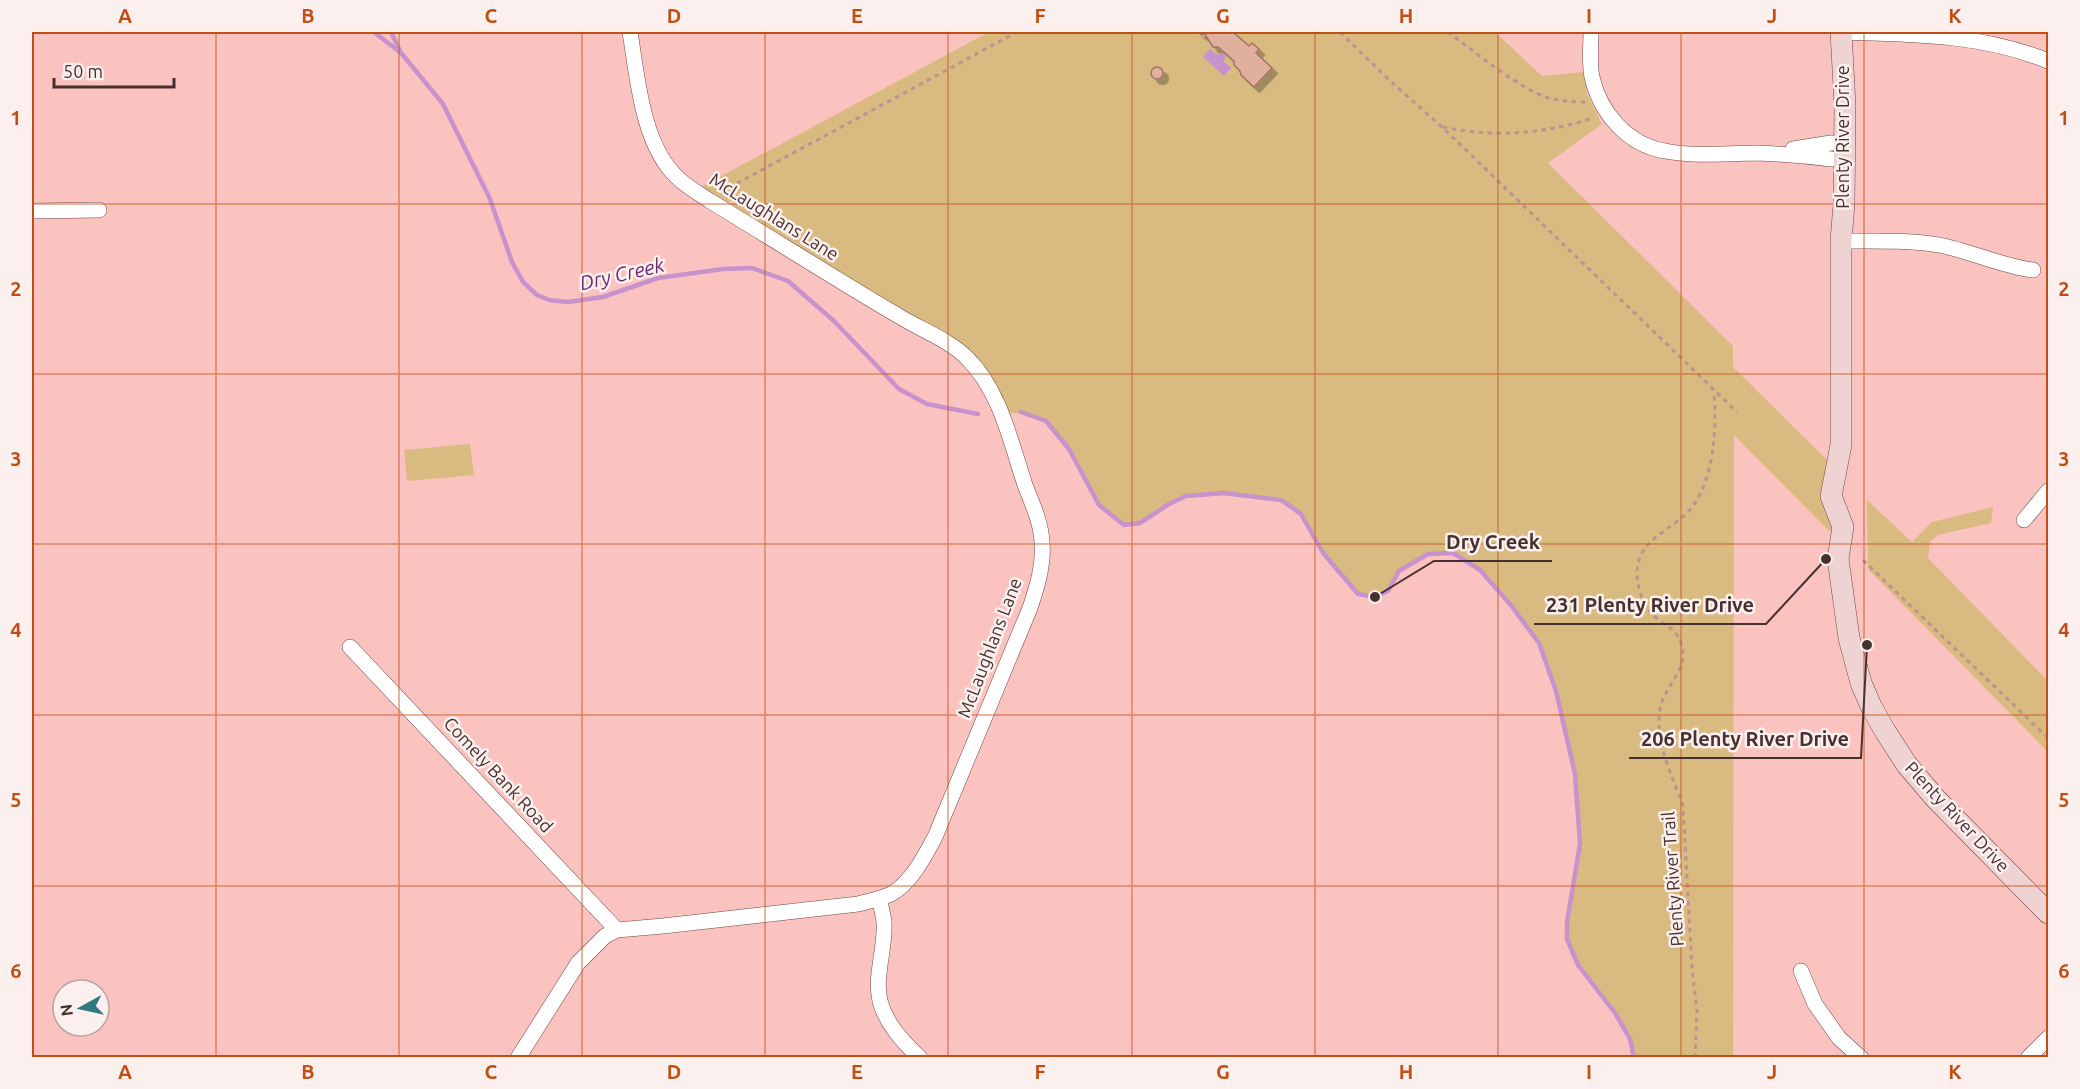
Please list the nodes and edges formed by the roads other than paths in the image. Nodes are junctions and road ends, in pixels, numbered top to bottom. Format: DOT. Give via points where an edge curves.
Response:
graph roads {
  1 [pos="630,32"];
  2 [pos="1591,32"];
  3 [pos="1841,32"];
  4 [pos="2049,61"];
  5 [pos="1835,151"];
  6 [pos="99,210"];
  7 [pos="32,211"];
  8 [pos="1841,242"];
  9 [pos="2033,270"];
  10 [pos="2049,491"];
  11 [pos="2024,520"];
  12 [pos="350,647"];
  13 [pos="879,899"];
  14 [pos="2049,913"];
  15 [pos="617,930"];
  16 [pos="1801,971"];
  17 [pos="2049,1038"];
  18 [pos="518,1058"];
  19 [pos="920,1058"];
  20 [pos="1861,1058"];
  21 [pos="2028,1058"];
  1 -- 13 [label="street, McLaughlans Lane" via="647,120 667,167 682,183 967,357 990,390 1003,419 1038,521 1041,570 1030,608 935,837 902,885"];
  2 -- 5 [label="street" via="1592,76 1603,107 1636,140 1664,151 1692,154"];
  3 -- 4 [label="street" via="1966,39"];
  3 -- 5 [label="street, Plenty River Drive" via="1833,81"];
  5 -- 8 [label="street, Plenty River Drive" via="1834,205"];
  6 -- 7 [label="street"];
  8 -- 9 [label="street" via="1924,243 1967,252 2003,266"];
  8 -- 14 [label="street, Plenty River Drive" via="1842,445 1831,496 1842,527 1838,550 1840,574 1854,660 1871,706 1896,750 1920,781"];
  10 -- 11 [label="street"];
  12 -- 15 [label="street, Comely Bank Road"];
  13 -- 15 [label="street, McLaughlans Lane" via="830,908"];
  13 -- 19 [label="street" via="884,923 878,979 880,1001 890,1024"];
  15 -- 18 [label="street" via="605,936 578,963"];
  16 -- 20 [label="street" via="1815,1004 1839,1038"];
  17 -- 21 [label="street"];
}
